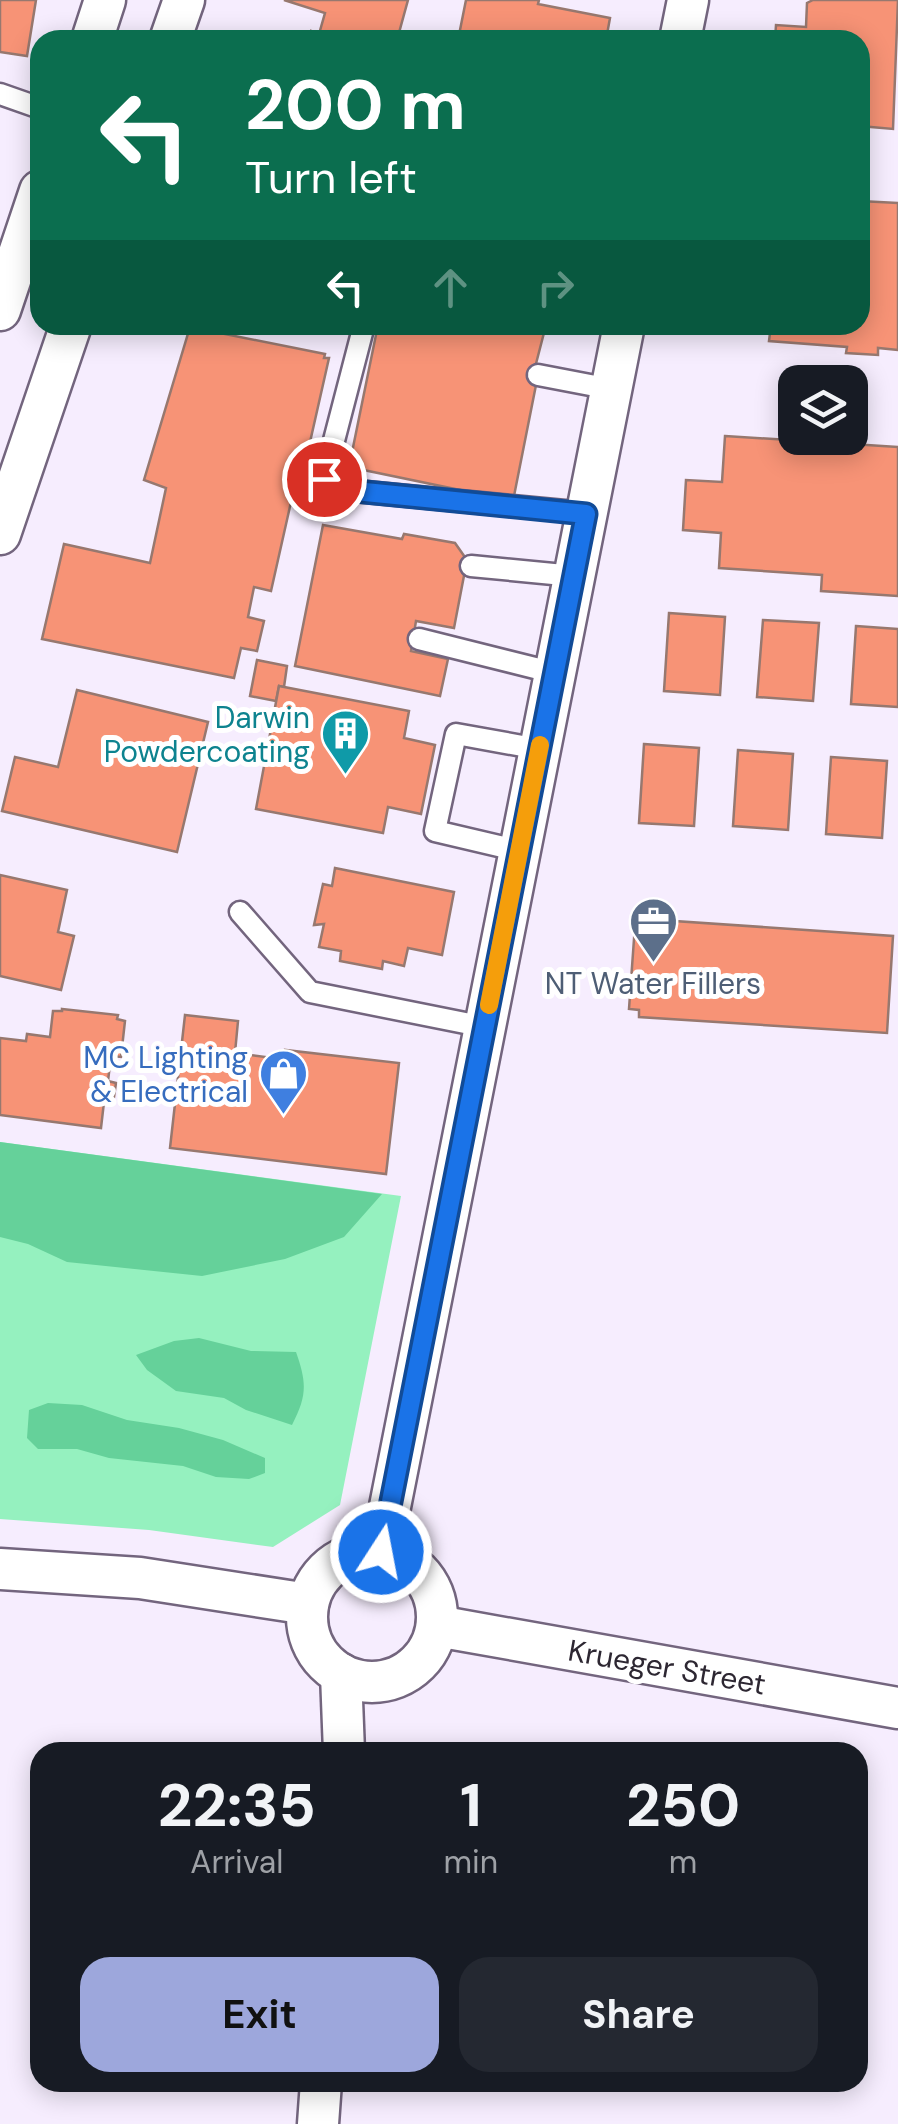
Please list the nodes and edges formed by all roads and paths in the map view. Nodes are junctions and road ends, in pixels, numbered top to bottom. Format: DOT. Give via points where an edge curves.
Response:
graph roads {
  1 [pos="106,0"];
  2 [pos="184,0"];
  3 [pos="688,0"];
  4 [pos="96,30"];
  5 [pos="174,30"];
  6 [pos="682,30"];
  7 [pos="0,94"];
  8 [pos="30,104"];
  9 [pos="30,211"];
  10 [pos="9,250"];
  11 [pos="0,310"];
  12 [pos="68,335"];
  13 [pos="361,335"];
  14 [pos="622,335"];
  15 [pos="538,376"];
  16 [pos="611,389"];
  17 [pos="586,514"];
  18 [pos="0,534"];
  19 [pos="471,566"];
  20 [pos="574,576"];
  21 [pos="419,640"];
  22 [pos="555,673"];
  23 [pos="540,750"];
  24 [pos="520,851"];
  25 [pos="240,912"];
  26 [pos="485,1028"];
  27 [pos="381,1552"];
  28 [pos="0,1569"];
  29 [pos="308,1604"];
  30 [pos="437,1626"];
  31 [pos="341,1674"];
  32 [pos="380,1682"];
  33 [pos="898,1708"];
  34 [pos="344,1742"];
  35 [pos="359,1742"];
  36 [pos="320,2092"];
  37 [pos="318,2124"];
  1 -- 4 [label="street"];
  2 -- 5 [label="street"];
  3 -- 6 [label="street"];
  7 -- 8 [label="lane"];
  9 -- 10 [label="street"];
  10 -- 11 [label="street"];
  12 -- 18 [label="street"];
  13 -- 17 [label="lane" via="324,479 345,490"];
  14 -- 16 [label="street"];
  15 -- 16 [label="lane"];
  16 -- 17 [label="street"];
  17 -- 20 [label="street"];
  19 -- 20 [label="lane"];
  20 -- 22 [label="street"];
  21 -- 22 [label="lane"];
  22 -- 23 [label="street"];
  23 -- 24 [label="street"];
  23 -- 24 [label="lane" via="456,734 435,831"];
  24 -- 26 [label="street"];
  25 -- 26 [label="lane" via="310,992"];
  26 -- 27 [label="street"];
  27 -- 29 [label="street" via="343,1558 327,1570"];
  27 -- 30 [label="street" via="418,1570 430,1586"];
  28 -- 29 [label="street" via="140,1578"];
  29 -- 31 [label="street" via="314,1645"];
  30 -- 32 [label="street" via="418,1663"];
  30 -- 33 [label="street, Krueger Street"];
  31 -- 32 [label="street"];
  31 -- 34 [label="street"];
  32 -- 35 [label="street"];
  36 -- 37 [label="street"];
}
